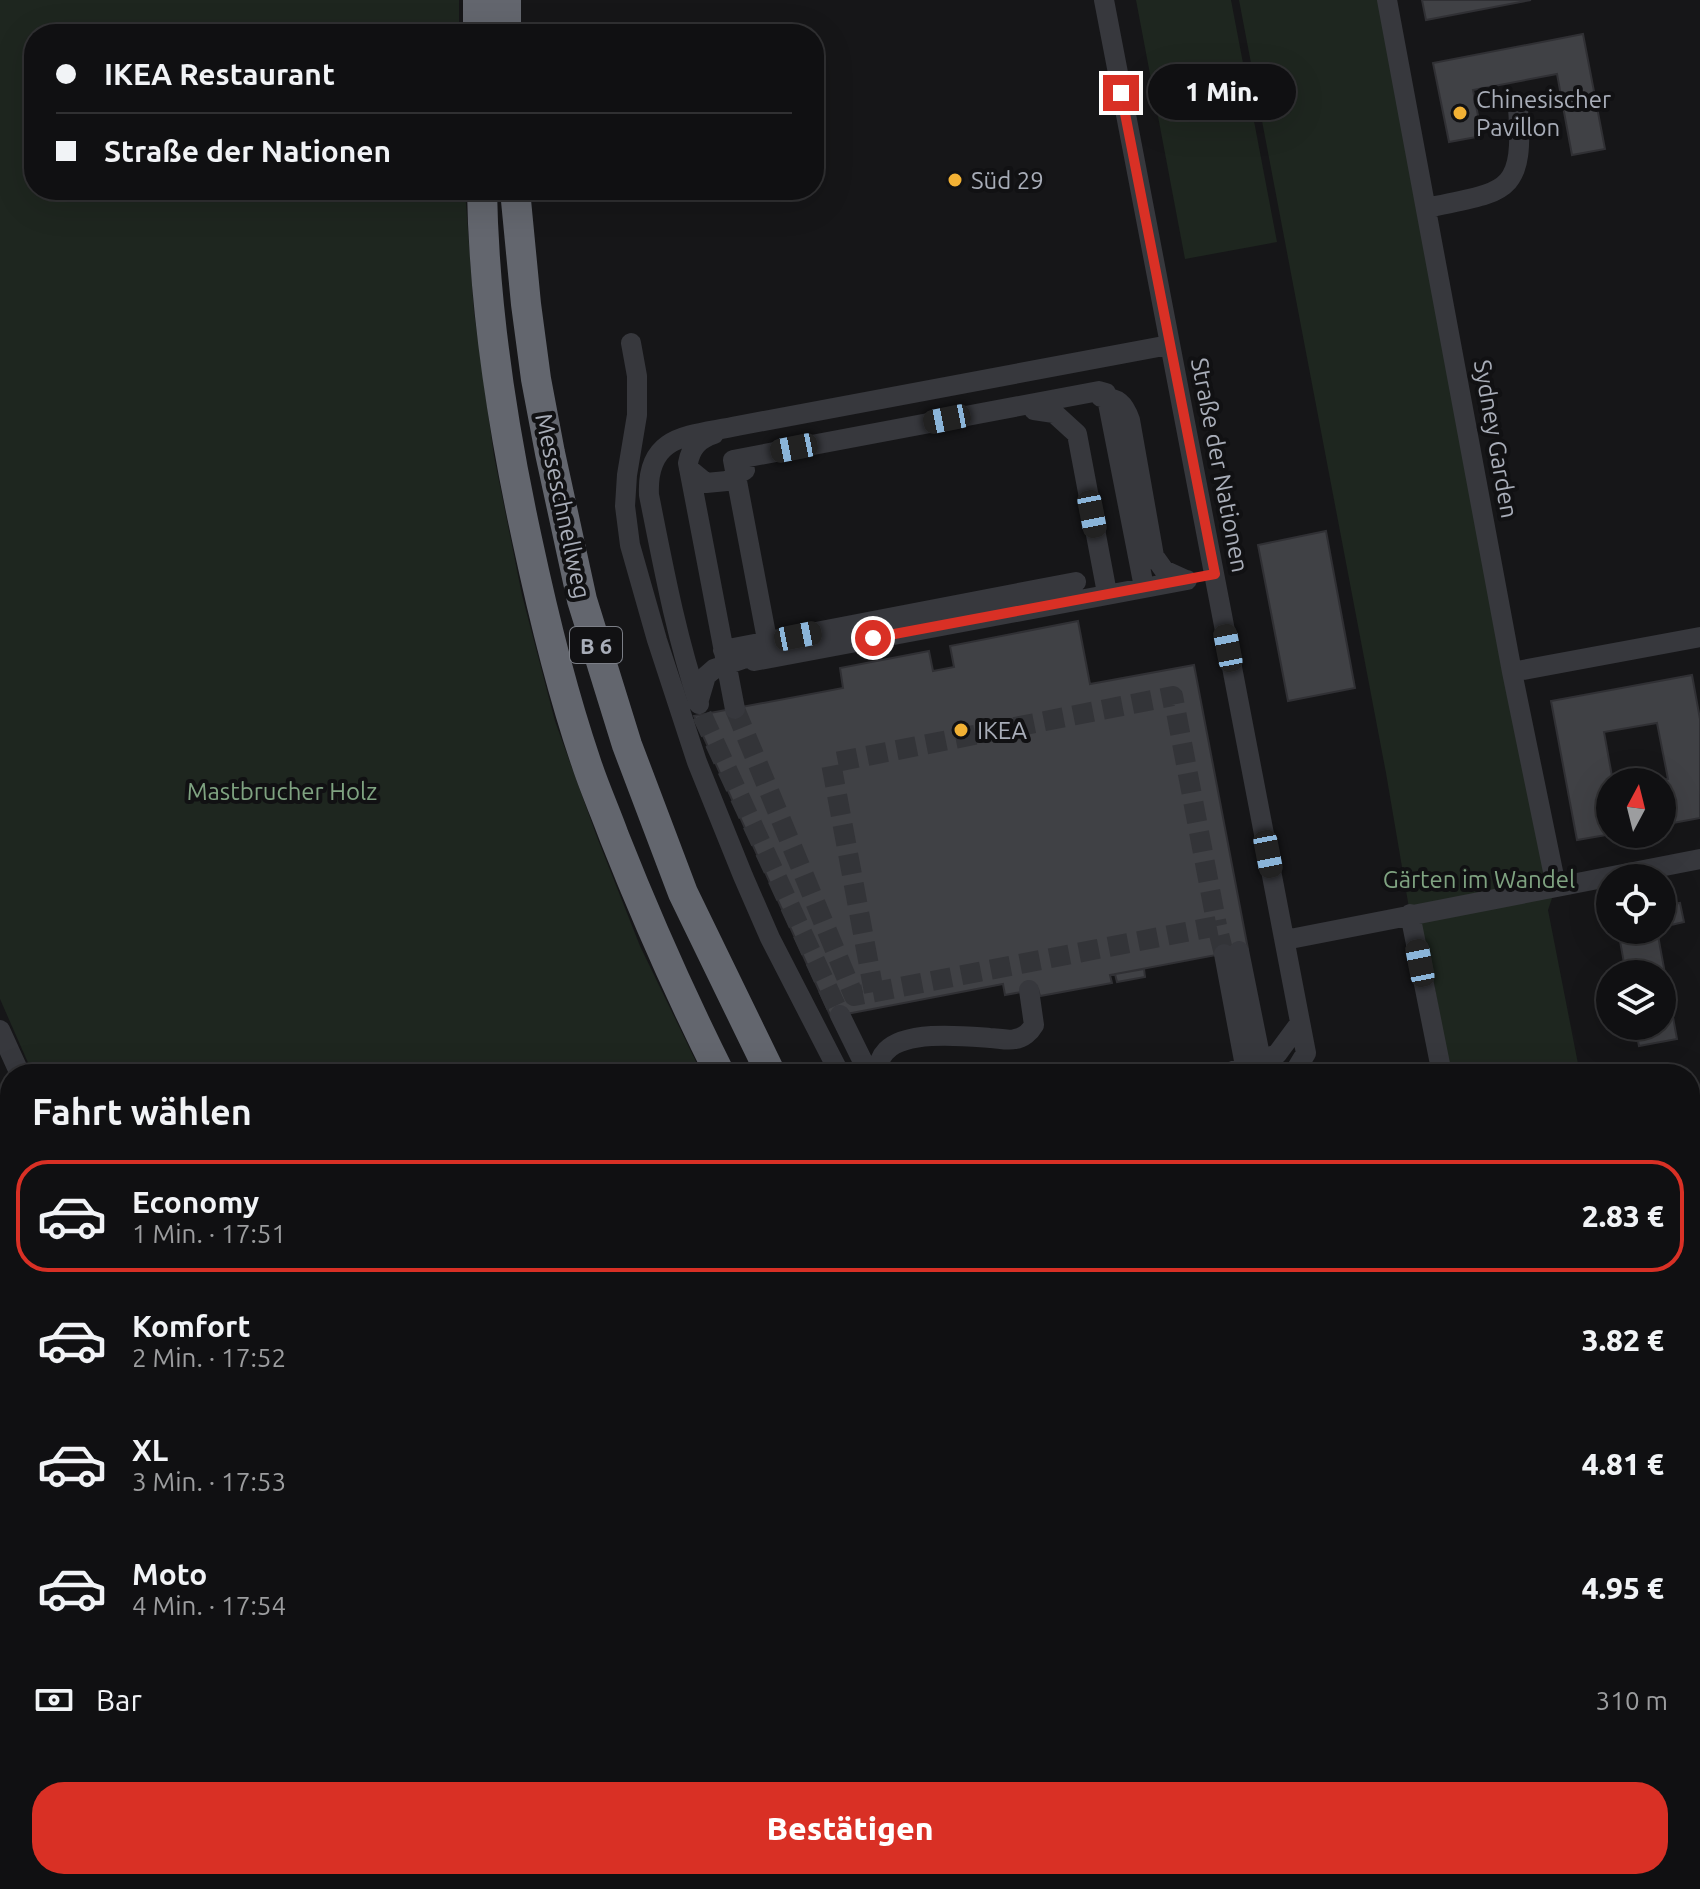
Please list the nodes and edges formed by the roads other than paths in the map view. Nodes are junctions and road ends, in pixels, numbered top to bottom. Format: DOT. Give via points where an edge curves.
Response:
graph roads {
  1 [pos="1104,0"];
  2 [pos="1387,0"];
  3 [pos="483,8"];
  4 [pos="497,24"];
  5 [pos="1518,108"];
  6 [pos="483,200"];
  7 [pos="516,200"];
  8 [pos="1427,208"];
  9 [pos="631,343"];
  10 [pos="1169,345"];
  11 [pos="1034,410"];
  12 [pos="737,426"];
  13 [pos="689,469"];
  14 [pos="1215,574"];
  15 [pos="1186,580"];
  16 [pos="1076,582"];
  17 [pos="1144,587"];
  18 [pos="1107,593"];
  19 [pos="1700,637"];
  20 [pos="725,658"];
  21 [pos="1512,672"];
  22 [pos="735,709"];
  23 [pos="1700,859"];
  24 [pos="1556,886"];
  25 [pos="1410,914"];
  26 [pos="1285,940"];
  27 [pos="1232,952"];
  28 [pos="1029,990"];
  29 [pos="840,1015"];
  30 [pos="1300,1023"];
  31 [pos="0,1030"];
  32 [pos="1306,1053"];
  33 [pos="15,1064"];
  34 [pos="715,1064"];
  35 [pos="766,1064"];
  36 [pos="835,1064"];
  37 [pos="864,1064"];
  38 [pos="880,1064"];
  39 [pos="1249,1064"];
  40 [pos="1259,1064"];
  41 [pos="1299,1064"];
  42 [pos="1308,1064"];
  43 [pos="1440,1064"];
  1 -- 10 [label="street, Straße der Nationen"];
  2 -- 8 [label="street, Sydney Garden"];
  3 -- 4 [label="highway"];
  5 -- 8 [label="street" via="1519,161 1510,180 1492,194"];
  6 -- 34 [label="highway, Messeschnellweg / B 6" via="498,384 543,613 592,777 648,922"];
  7 -- 35 [label="highway, Messeschnellweg / B 6" via="536,379 582,600 627,745 683,893"];
  8 -- 21 [label="street, Sydney Garden"];
  9 -- 36 [label="street" via="637,415 625,506 630,545 697,762 770,938"];
  10 -- 12 [label="street"];
  10 -- 14 [label="street, Straße der Nationen"];
  11 -- 13 [label="street" via="758,462 727,481 706,483"];
  11 -- 15 [label="street" via="1100,397 1121,401 1130,420 1154,556 1164,570"];
  11 -- 18 [label="street" via="1054,413 1077,434"];
  12 -- 13 [label="street" via="702,438 690,452"];
  12 -- 17 [label="street" via="665,445 648,478 672,610 700,709 706,676 714,669 769,650 733,460 1106,393"];
  13 -- 20 [label="street"];
  14 -- 15 [label="street"];
  14 -- 26 [label="street, Straße der Nationen"];
  15 -- 17 [label="street"];
  16 -- 20 [label="street"];
  17 -- 18 [label="street"];
  18 -- 20 [label="street"];
  19 -- 21 [label="street"];
  20 -- 22 [label="street"];
  21 -- 24 [label="street, Sydney Garden"];
  23 -- 24 [label="street"];
  24 -- 25 [label="street"];
  25 -- 26 [label="street"];
  25 -- 43 [label="street"];
  26 -- 30 [label="street, Straße der Nationen"];
  27 -- 39 [label="street"];
  28 -- 38 [label="street" via="1034,1025 1030,1033 1016,1039 910,1039 885,1051"];
  29 -- 37 [label="street"];
  30 -- 32 [label="street, Straße der Nationen"];
  30 -- 40 [label="street" via="1277,1054"];
  31 -- 33 [label="street"];
  32 -- 41 [label="street"];
  32 -- 42 [label="street, Straße der Nationen"];
}
